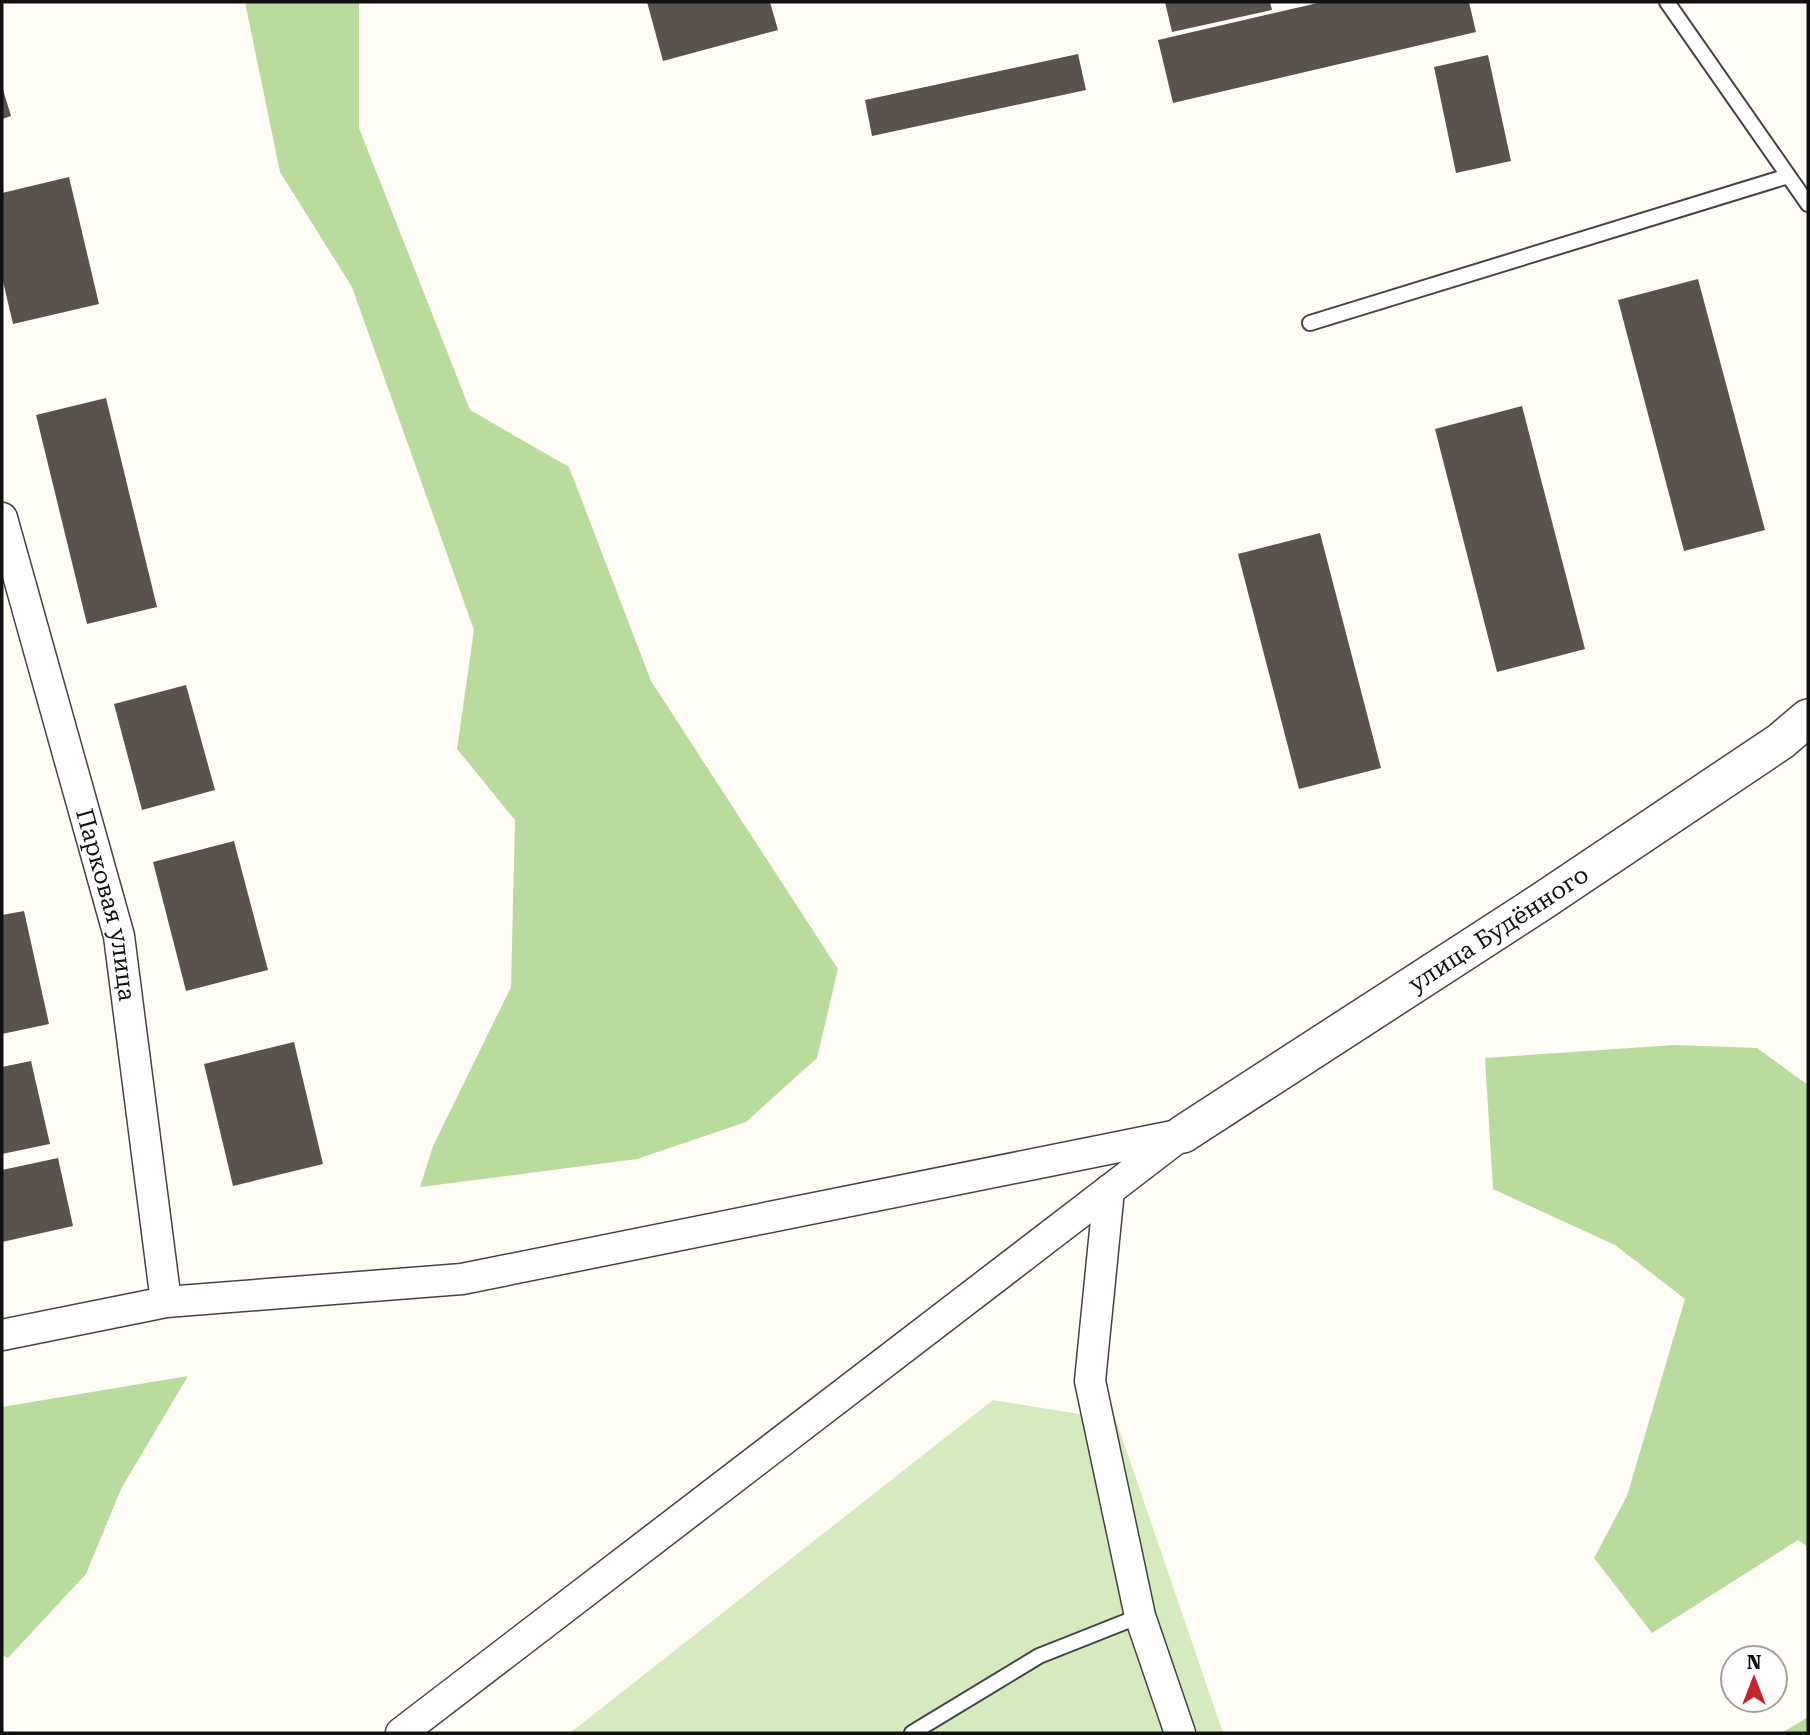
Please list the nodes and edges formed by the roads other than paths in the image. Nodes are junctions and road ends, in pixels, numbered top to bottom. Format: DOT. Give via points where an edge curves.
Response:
graph roads {
  1 [pos="1667,2"];
  2 [pos="1788,176"];
  3 [pos="1808,204"];
  4 [pos="1310,323"];
  5 [pos="2,518"];
  6 [pos="1808,718"];
  7 [pos="1183,1134"];
  8 [pos="1109,1190"];
  9 [pos="166,1302"];
  10 [pos="2,1335"];
  11 [pos="1140,1616"];
  12 [pos="401,1733"];
  13 [pos="912,1733"];
  14 [pos="1180,1733"];
  1 -- 2 [label="lane"];
  2 -- 3 [label="lane"];
  2 -- 4 [label="lane"];
  5 -- 9 [label="street, Парковая улица" via="119,936"];
  6 -- 7 [label="street, улица Будённого" via="1782,741 1542,902"];
  7 -- 8 [label="street"];
  7 -- 9 [label="street" via="462,1279"];
  8 -- 11 [label="street" via="1090,1381"];
  8 -- 12 [label="street"];
  9 -- 10 [label="street"];
  11 -- 13 [label="lane" via="1039,1656"];
  11 -- 14 [label="street"];
}
